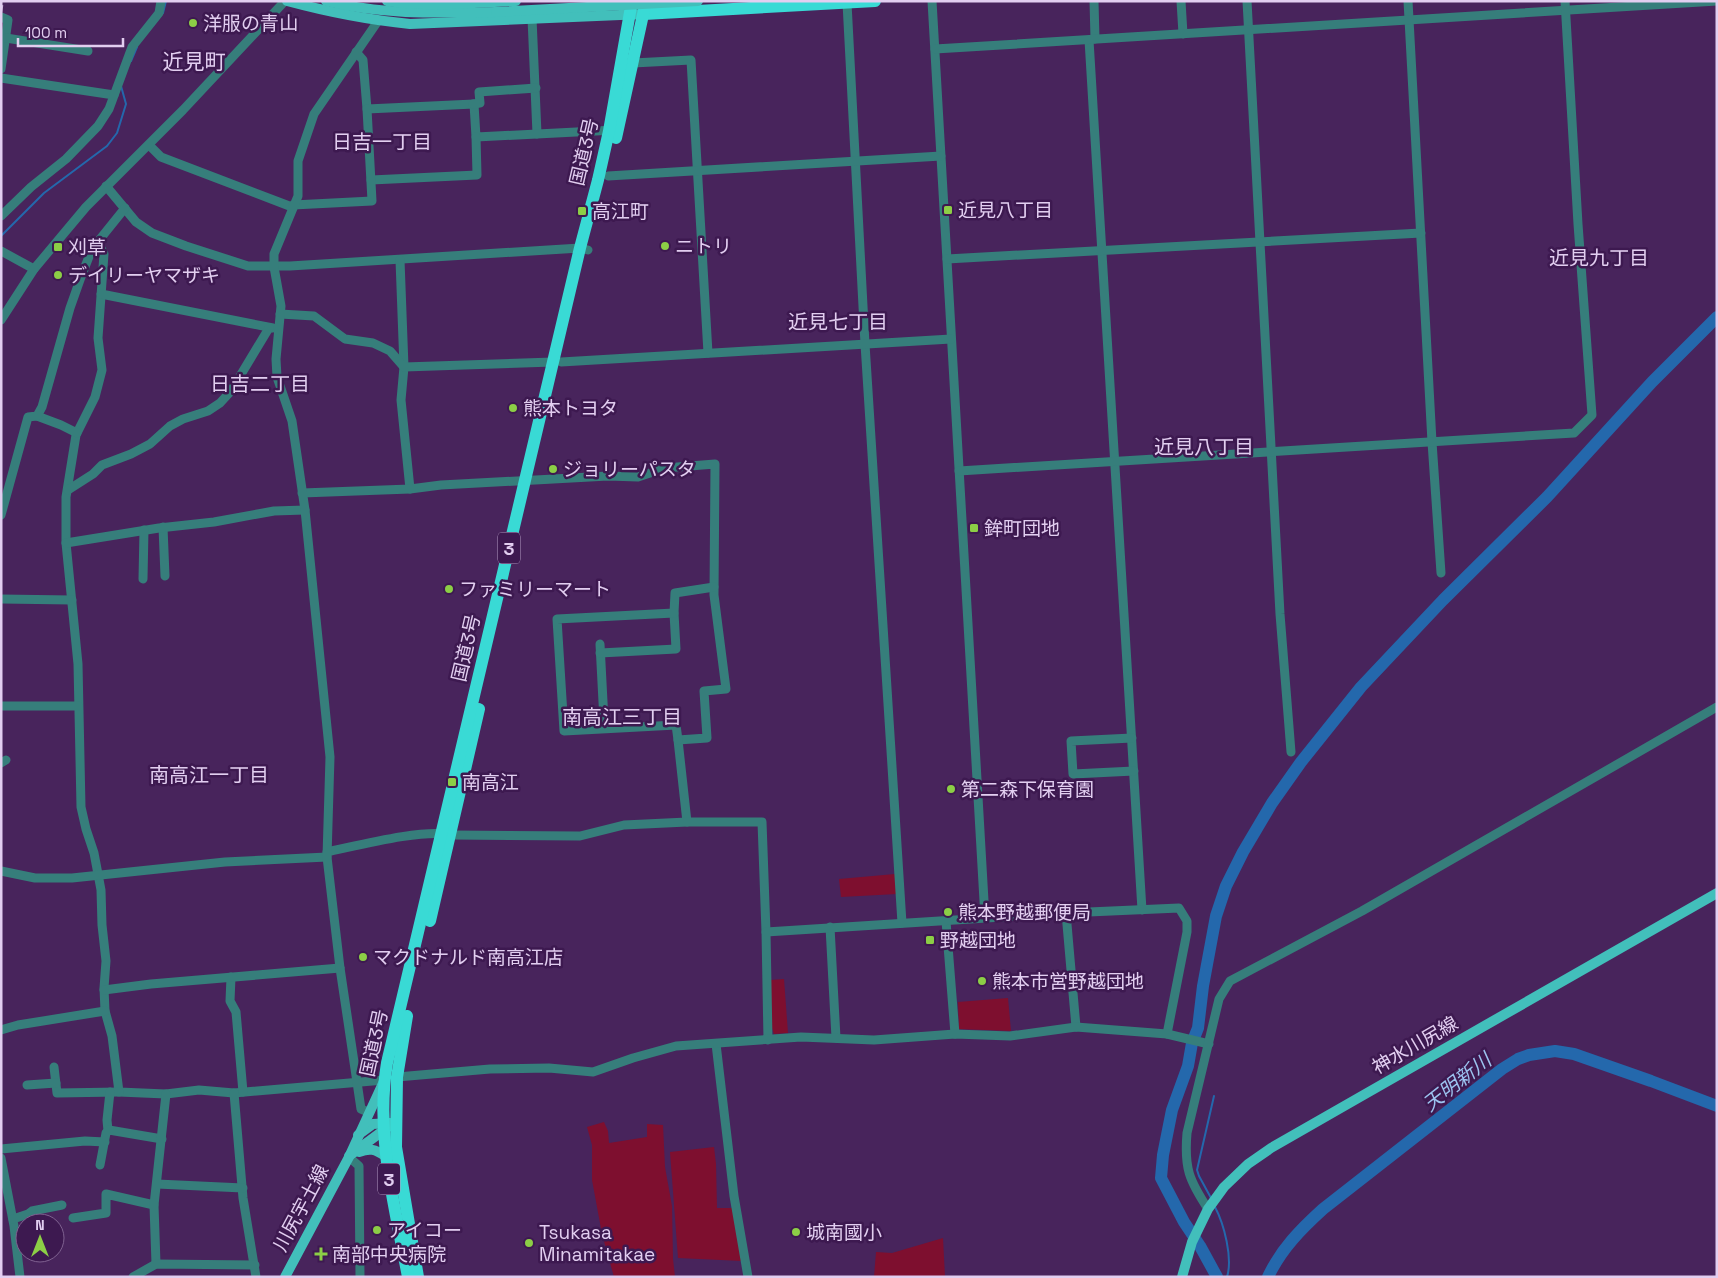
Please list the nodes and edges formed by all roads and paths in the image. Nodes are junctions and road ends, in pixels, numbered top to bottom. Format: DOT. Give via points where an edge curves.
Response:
graph roads {
  1 [pos="161,1"];
  2 [pos="286,1"];
  3 [pos="326,1"];
  4 [pos="387,1"];
  5 [pos="516,1"];
  6 [pos="632,1"];
  7 [pos="698,1"];
  8 [pos="876,1"];
  9 [pos="932,1"];
  10 [pos="1094,1"];
  11 [pos="1181,1"];
  12 [pos="1247,1"];
  13 [pos="1408,1"];
  14 [pos="1717,1"];
  15 [pos="847,3"];
  16 [pos="1566,6"];
  17 [pos="496,7"];
  18 [pos="645,8"];
  19 [pos="629,14"];
  20 [pos="1,17"];
  21 [pos="532,18"];
  22 [pos="1409,20"];
  23 [pos="378,21"];
  24 [pos="1248,30"];
  25 [pos="1183,34"];
  26 [pos="6,38"];
  27 [pos="1092,40"];
  28 [pos="935,49"];
  29 [pos="88,51"];
  30 [pos="356,52"];
  31 [pos="633,63"];
  32 [pos="1,70"];
  33 [pos="1,78"];
  34 [pos="536,88"];
  35 [pos="114,96"];
  36 [pos="473,104"];
  37 [pos="367,109"];
  38 [pos="614,130"];
  39 [pos="537,134"];
  40 [pos="476,137"];
  41 [pos="149,145"];
  42 [pos="941,156"];
  43 [pos="855,162"];
  44 [pos="697,171"];
  45 [pos="608,176"];
  46 [pos="371,180"];
  47 [pos="106,186"];
  48 [pos="293,206"];
  49 [pos="125,208"];
  50 [pos="1,216"];
  51 [pos="1421,233"];
  52 [pos="1260,242"];
  53 [pos="98,243"];
  54 [pos="584,249"];
  55 [pos="1,251"];
  56 [pos="1103,251"];
  57 [pos="947,259"];
  58 [pos="400,260"];
  59 [pos="274,267"];
  60 [pos="34,270"];
  61 [pos="101,294"];
  62 [pos="280,314"];
  63 [pos="1,320"];
  64 [pos="274,328"];
  65 [pos="952,339"];
  66 [pos="865,344"];
  67 [pos="708,353"];
  68 [pos="557,362"];
  69 [pos="404,367"];
  70 [pos="37,416"];
  71 [pos="77,433"];
  72 [pos="1432,442"];
  73 [pos="1271,452"];
  74 [pos="1115,461"];
  75 [pos="959,471"];
  76 [pos="530,481"];
  77 [pos="410,489"];
  78 [pos="68,490"];
  79 [pos="302,493"];
  80 [pos="305,510"];
  81 [pos="1,515"];
  82 [pos="163,527"];
  83 [pos="144,530"];
  84 [pos="66,543"];
  85 [pos="1441,573"];
  86 [pos="165,576"];
  87 [pos="143,579"];
  88 [pos="714,587"];
  89 [pos="1,599"];
  90 [pos="72,600"];
  91 [pos="674,613"];
  92 [pos="600,644"];
  93 [pos="600,654"];
  94 [pos="1,706"];
  95 [pos="78,706"];
  96 [pos="1717,707"];
  97 [pos="604,721"];
  98 [pos="1132,738"];
  99 [pos="678,740"];
  100 [pos="1291,752"];
  101 [pos="1134,771"];
  102 [pos="687,822"];
  103 [pos="446,834"];
  104 [pos="327,854"];
  105 [pos="1,871"];
  106 [pos="98,875"];
  107 [pos="1717,893"];
  108 [pos="1142,910"];
  109 [pos="1066,913"];
  110 [pos="985,918"];
  111 [pos="946,921"];
  112 [pos="902,923"];
  113 [pos="830,927"];
  114 [pos="766,932"];
  115 [pos="340,968"];
  116 [pos="231,977"];
  117 [pos="104,990"];
  118 [pos="105,1011"];
  119 [pos="1076,1027"];
  120 [pos="1,1030"];
  121 [pos="955,1034"];
  122 [pos="1168,1034"];
  123 [pos="836,1038"];
  124 [pos="768,1040"];
  125 [pos="716,1044"];
  126 [pos="1208,1044"];
  127 [pos="54,1067"];
  128 [pos="390,1079"];
  129 [pos="56,1083"];
  130 [pos="357,1083"];
  131 [pos="27,1085"];
  132 [pos="114,1092"];
  133 [pos="238,1093"];
  134 [pos="166,1094"];
  135 [pos="368,1112"];
  136 [pos="390,1126"];
  137 [pos="108,1131"];
  138 [pos="358,1136"];
  139 [pos="162,1139"];
  140 [pos="104,1142"];
  141 [pos="1,1149"];
  142 [pos="385,1156"];
  143 [pos="349,1157"];
  144 [pos="1,1158"];
  145 [pos="100,1165"];
  146 [pos="158,1184"];
  147 [pos="243,1188"];
  148 [pos="62,1205"];
  149 [pos="154,1205"];
  150 [pos="1206,1212"];
  151 [pos="73,1218"];
  152 [pos="13,1219"];
  153 [pos="156,1264"];
  154 [pos="254,1265"];
  155 [pos="20,1277"];
  156 [pos="133,1277"];
  157 [pos="256,1277"];
  158 [pos="286,1277"];
  159 [pos="360,1277"];
  160 [pos="408,1277"];
  161 [pos="418,1277"];
  162 [pos="748,1277"];
  163 [pos="1182,1277"];
  1 -- 35 [label="street" via="159,13 132,47"];
  2 -- 23 [label="main road"];
  2 -- 41 [label="street"];
  3 -- 17 [label="main road" via="428,14"];
  4 -- 17 [label="main road"];
  5 -- 17 [label="main road"];
  6 -- 19 [label="highway, 国道3号 / 3"];
  7 -- 17 [label="main road, bridge"];
  8 -- 15 [label="highway"];
  9 -- 28 [label="street"];
  10 -- 27 [label="street"];
  11 -- 25 [label="street"];
  12 -- 24 [label="street"];
  13 -- 22 [label="street"];
  14 -- 16 [label="street"];
  15 -- 18 [label="highway"];
  15 -- 43 [label="street"];
  16 -- 22 [label="street"];
  16 -- 72 [label="street" via="1592,415 1574,433"];
  18 -- 19 [label="main road"];
  18 -- 31 [label="highway, 国道3号 / 3"];
  19 -- 21 [label="main road"];
  19 -- 38 [label="highway, 国道3号 / 3"];
  20 -- 26 [label="street" via="8,20"];
  21 -- 23 [label="main road" via="410,24"];
  21 -- 34 [label="street"];
  22 -- 24 [label="street"];
  22 -- 51 [label="street"];
  23 -- 30 [label="street"];
  24 -- 25 [label="street"];
  24 -- 52 [label="street"];
  25 -- 27 [label="street"];
  26 -- 29 [label="street"];
  26 -- 32 [label="street"];
  27 -- 28 [label="street"];
  27 -- 56 [label="street"];
  28 -- 42 [label="street"];
  30 -- 37 [label="street" via="363,60"];
  30 -- 48 [label="street" via="314,114 300,151 298,196"];
  31 -- 38 [label="highway, 国道3号 / 3"];
  31 -- 44 [label="street" via="691,60"];
  33 -- 35 [label="street"];
  34 -- 36 [label="street" via="480,92 480,103"];
  34 -- 39 [label="street"];
  35 -- 50 [label="street" via="104,117 83,142"];
  36 -- 37 [label="street"];
  36 -- 40 [label="street"];
  37 -- 46 [label="street"];
  38 -- 39 [label="street"];
  38 -- 45 [label="highway, 国道3号 / 3"];
  38 -- 54 [label="highway, 国道3号 / 3" via="598,180"];
  39 -- 40 [label="street"];
  40 -- 46 [label="street" via="477,175"];
  41 -- 47 [label="street"];
  41 -- 48 [label="street" via="161,157"];
  42 -- 43 [label="street"];
  42 -- 57 [label="street"];
  43 -- 44 [label="street"];
  43 -- 66 [label="street"];
  44 -- 45 [label="street"];
  44 -- 67 [label="street"];
  45 -- 54 [label="highway, 国道3号 / 3"];
  46 -- 48 [label="street" via="372,201"];
  47 -- 49 [label="street"];
  47 -- 60 [label="street"];
  48 -- 59 [label="street" via="274,254"];
  49 -- 53 [label="street"];
  49 -- 59 [label="street" via="136,222 152,233 248,266"];
  51 -- 52 [label="street"];
  51 -- 72 [label="street"];
  52 -- 56 [label="street"];
  52 -- 73 [label="street"];
  53 -- 61 [label="street" via="104,254"];
  53 -- 70 [label="street" via="92,249 70,308"];
  54 -- 58 [label="street"];
  54 -- 68 [label="highway, 国道3号 / 3"];
  55 -- 60 [label="street"];
  56 -- 57 [label="street"];
  56 -- 74 [label="street"];
  57 -- 65 [label="street"];
  58 -- 59 [label="street"];
  58 -- 69 [label="street"];
  59 -- 62 [label="street"];
  60 -- 63 [label="street"];
  61 -- 64 [label="street"];
  61 -- 71 [label="street" via="98,338 102,370 95,397"];
  62 -- 64 [label="street"];
  62 -- 69 [label="street" via="314,316 345,339 373,343 390,351"];
  64 -- 78 [label="street" via="220,403 183,418 150,444 102,465"];
  64 -- 79 [label="street" via="277,377 292,420"];
  65 -- 66 [label="street"];
  65 -- 75 [label="street"];
  66 -- 67 [label="street"];
  66 -- 112 [label="street"];
  67 -- 68 [label="street"];
  68 -- 69 [label="street"];
  68 -- 76 [label="highway, 国道3号 / 3"];
  69 -- 77 [label="street" via="401,400"];
  70 -- 71 [label="street"];
  70 -- 81 [label="street" via="28,417"];
  71 -- 78 [label="street"];
  72 -- 73 [label="street"];
  72 -- 85 [label="street"];
  73 -- 74 [label="street"];
  73 -- 100 [label="street"];
  74 -- 75 [label="street"];
  74 -- 98 [label="street"];
  75 -- 110 [label="street"];
  76 -- 77 [label="street"];
  76 -- 88 [label="street" via="638,476 665,468 715,464"];
  76 -- 103 [label="highway, 国道3号 / 3" via="488,670"];
  77 -- 79 [label="street"];
  78 -- 84 [label="street"];
  79 -- 80 [label="street"];
  80 -- 82 [label="street"];
  80 -- 104 [label="street" via="330,757"];
  82 -- 83 [label="street"];
  82 -- 86 [label="street"];
  83 -- 84 [label="street"];
  83 -- 87 [label="street"];
  84 -- 90 [label="street"];
  88 -- 91 [label="street" via="675,593"];
  88 -- 99 [label="street" via="726,689 704,692 707,738"];
  89 -- 90 [label="street"];
  90 -- 95 [label="street"];
  91 -- 93 [label="street" via="676,649"];
  91 -- 99 [label="street" via="557,619 564,730 676,725"];
  92 -- 93 [label="street"];
  93 -- 97 [label="street"];
  94 -- 95 [label="street"];
  95 -- 106 [label="street" via="81,807"];
  96 -- 126 [label="street" via="1362,910 1230,981 1219,999"];
  98 -- 101 [label="street"];
  98 -- 101 [label="street" via="1071,741 1073,774"];
  99 -- 102 [label="street"];
  101 -- 108 [label="street"];
  102 -- 103 [label="street" via="624,825 580,836"];
  102 -- 114 [label="street" via="762,822"];
  103 -- 104 [label="street" via="398,838"];
  103 -- 128 [label="highway, 国道3号 / 3" via="405,1028"];
  104 -- 106 [label="street"];
  104 -- 115 [label="street"];
  105 -- 106 [label="street" via="35,878"];
  106 -- 117 [label="street" via="106,961"];
  107 -- 150 [label="main road, 神水川尻線" via="1271,1148 1238,1173"];
  108 -- 109 [label="street"];
  108 -- 122 [label="street" via="1179,908 1187,921"];
  109 -- 110 [label="street"];
  109 -- 119 [label="street"];
  110 -- 111 [label="street"];
  111 -- 112 [label="street"];
  111 -- 121 [label="street"];
  112 -- 113 [label="street"];
  113 -- 114 [label="street"];
  113 -- 123 [label="street"];
  114 -- 124 [label="street"];
  115 -- 116 [label="street"];
  115 -- 130 [label="street"];
  116 -- 117 [label="street"];
  116 -- 133 [label="street" via="230,1001 236,1012"];
  117 -- 118 [label="street"];
  118 -- 120 [label="street"];
  118 -- 132 [label="street" via="112,1036"];
  119 -- 121 [label="street" via="1010,1036"];
  119 -- 122 [label="street"];
  121 -- 123 [label="street" via="874,1040"];
  122 -- 126 [label="street"];
  123 -- 124 [label="street"];
  124 -- 125 [label="street"];
  125 -- 128 [label="street" via="676,1046 593,1072 548,1068 490,1069"];
  125 -- 162 [label="street" via="734,1196"];
  126 -- 150 [label="street" via="1187,1133 1186,1151 1188,1173"];
  127 -- 129 [label="street"];
  128 -- 130 [label="street"];
  128 -- 135 [label="main road, 川尻宇土線"];
  128 -- 136 [label="highway, 国道3号 / 3"];
  129 -- 131 [label="street"];
  129 -- 132 [label="street" via="57,1093"];
  130 -- 133 [label="street"];
  130 -- 135 [label="street" via="361,1109"];
  132 -- 134 [label="street"];
  132 -- 137 [label="street" via="107,1120"];
  133 -- 134 [label="street" via="200,1090"];
  133 -- 147 [label="street"];
  134 -- 139 [label="street"];
  135 -- 138 [label="main road, 川尻宇土線"];
  136 -- 138 [label="main road" via="372,1124"];
  136 -- 142 [label="highway, 国道3号 / 3"];
  136 -- 143 [label="main road, 川尻宇土線"];
  136 -- 161 [label="highway, 国道3号 / 3"];
  137 -- 139 [label="street"];
  137 -- 140 [label="street"];
  138 -- 143 [label="main road, 川尻宇土線"];
  139 -- 146 [label="street"];
  140 -- 141 [label="street"];
  140 -- 145 [label="street"];
  142 -- 143 [label="main road, 川尻宇土線" via="376,1150 366,1149"];
  142 -- 160 [label="highway, 国道3号 / 3"];
  143 -- 158 [label="main road, 川尻宇土線"];
  143 -- 159 [label="street" via="359,1166"];
  144 -- 152 [label="street"];
  146 -- 147 [label="street"];
  146 -- 149 [label="street"];
  147 -- 154 [label="street"];
  148 -- 152 [label="street" via="32,1210"];
  149 -- 151 [label="street" via="106,1194 106,1213"];
  149 -- 153 [label="street"];
  150 -- 163 [label="main road, 神水川尻線"];
  152 -- 155 [label="street"];
  153 -- 154 [label="street"];
  153 -- 156 [label="street"];
  154 -- 157 [label="street"];
}
